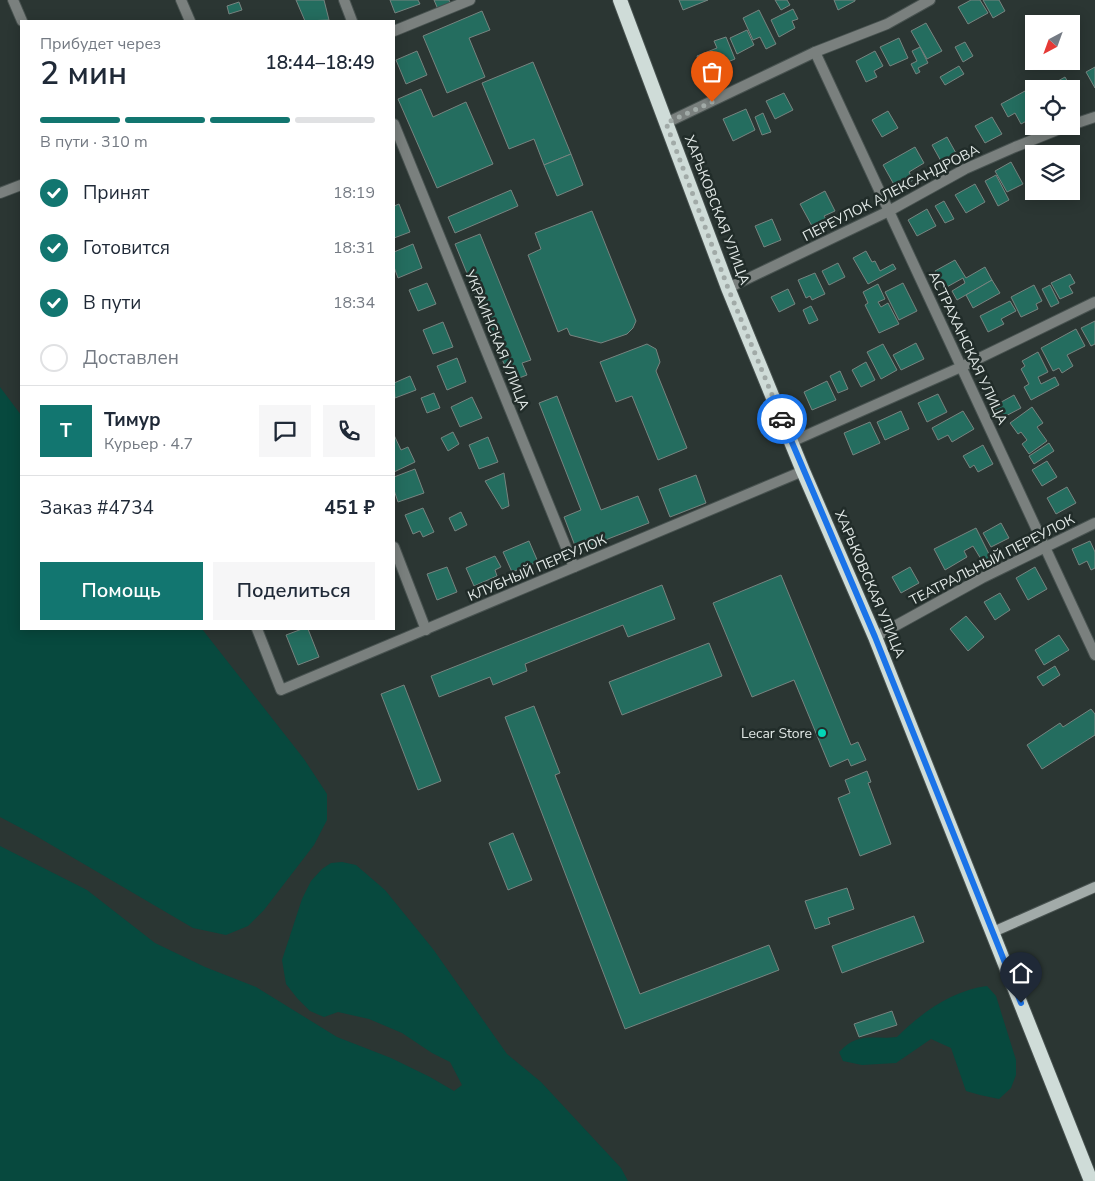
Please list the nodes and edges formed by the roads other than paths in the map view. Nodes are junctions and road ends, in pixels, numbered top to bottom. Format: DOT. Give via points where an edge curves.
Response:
graph roads {
  1 [pos="13,0"];
  2 [pos="181,0"];
  3 [pos="344,0"];
  4 [pos="470,0"];
  5 [pos="620,0"];
  6 [pos="930,0"];
  7 [pos="22,20"];
  8 [pos="190,20"];
  9 [pos="352,20"];
  10 [pos="395,32"];
  11 [pos="815,52"];
  12 [pos="1095,117"];
  13 [pos="1080,122"];
  14 [pos="666,123"];
  15 [pos="395,126"];
  16 [pos="1045,135"];
  17 [pos="20,185"];
  18 [pos="0,194"];
  19 [pos="889,211"];
  20 [pos="728,288"];
  21 [pos="1095,302"];
  22 [pos="961,367"];
  23 [pos="791,442"];
  24 [pos="803,471"];
  25 [pos="1095,523"];
  26 [pos="1046,546"];
  27 [pos="395,549"];
  28 [pos="574,567"];
  29 [pos="257,630"];
  30 [pos="426,630"];
  31 [pos="875,637"];
  32 [pos="1095,655"];
  33 [pos="1095,887"];
  34 [pos="993,932"];
  35 [pos="1090,1181"];
  1 -- 7 [label="street"];
  2 -- 8 [label="street"];
  3 -- 9 [label="street"];
  4 -- 10 [label="street"];
  5 -- 14 [label="highway, ХАРЬКОВСКАЯ УЛИЦА"];
  6 -- 11 [label="street" via="887,24"];
  11 -- 14 [label="street"];
  11 -- 19 [label="street, АСТРАХАНСКАЯ УЛИЦА"];
  12 -- 13 [label="street"];
  14 -- 20 [label="highway, ХАРЬКОВСКАЯ УЛИЦА"];
  15 -- 28 [label="street, УКРАИНСКАЯ УЛИЦА"];
  16 -- 19 [label="street, ПЕРЕУЛОК АЛЕКСАНДРОВА" via="965,169"];
  17 -- 18 [label="street"];
  19 -- 20 [label="street, ПЕРЕУЛОК АЛЕКСАНДРОВА"];
  19 -- 22 [label="street, АСТРАХАНСКАЯ УЛИЦА"];
  20 -- 23 [label="highway, ХАРЬКОВСКАЯ УЛИЦА"];
  21 -- 22 [label="street"];
  22 -- 23 [label="street"];
  22 -- 26 [label="street, АСТРАХАНСКАЯ УЛИЦА"];
  23 -- 24 [label="highway, ХАРЬКОВСКАЯ УЛИЦА"];
  24 -- 28 [label="street, КЛУБНЫЙ ПЕРЕУЛОК"];
  24 -- 31 [label="highway, ХАРЬКОВСКАЯ УЛИЦА"];
  25 -- 26 [label="street, ТЕАТРАЛЬНЫЙ ПЕРЕУЛОК"];
  26 -- 31 [label="street, ТЕАТРАЛЬНЫЙ ПЕРЕУЛОК"];
  26 -- 32 [label="street, АСТРАХАНСКАЯ УЛИЦА"];
  27 -- 30 [label="street"];
  28 -- 30 [label="street, КЛУБНЫЙ ПЕРЕУЛОК"];
  29 -- 30 [label="street, КЛУБНЫЙ ПЕРЕУЛОК" via="281,690"];
  31 -- 34 [label="highway, ХАРЬКОВСКАЯ УЛИЦА"];
  33 -- 34 [label="main road"];
  34 -- 35 [label="highway, ХАРЬКОВСКАЯ УЛИЦА"];
}
